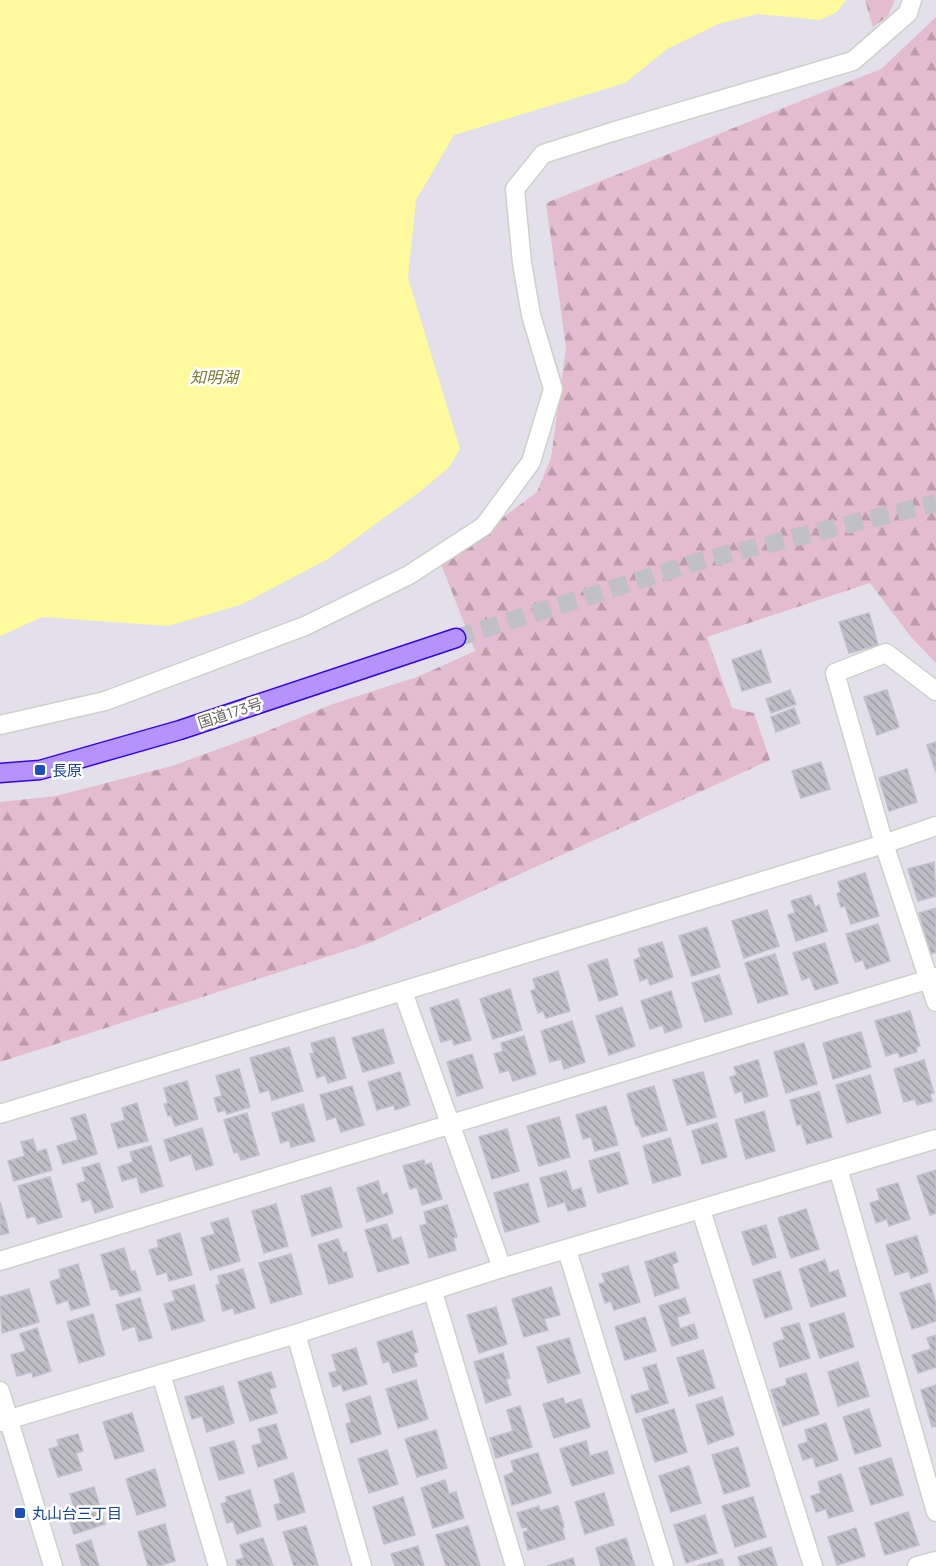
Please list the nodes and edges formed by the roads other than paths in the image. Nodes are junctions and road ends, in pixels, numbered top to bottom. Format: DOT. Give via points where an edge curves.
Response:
graph roads {
  1 [pos="912,0"];
  2 [pos="456,638"];
  3 [pos="936,691"];
  4 [pos="0,725"];
  5 [pos="0,773"];
  6 [pos="936,826"];
  7 [pos="884,844"];
  8 [pos="932,979"];
  9 [pos="403,992"];
  10 [pos="936,1002"];
  11 [pos="0,1114"];
  12 [pos="452,1125"];
  13 [pos="936,1138"];
  14 [pos="838,1168"];
  15 [pos="701,1210"];
  16 [pos="567,1250"];
  17 [pos="0,1261"];
  18 [pos="502,1268"];
  19 [pos="433,1292"];
  20 [pos="296,1334"];
  21 [pos="161,1374"];
  22 [pos="0,1391"];
  23 [pos="5,1421"];
  24 [pos="936,1512"];
  25 [pos="936,1561"];
  26 [pos="53,1566"];
  27 [pos="218,1566"];
  28 [pos="362,1566"];
  29 [pos="515,1566"];
  30 [pos="664,1566"];
  31 [pos="813,1566"];
  32 [pos="917,1566"];
  1 -- 4 [label="street" via="908,13 853,61 543,154 515,189 531,315 553,389 531,462 484,526 409,575 305,626 105,701"];
  2 -- 5 [label="highway, 国道173号" via="180,730 40,770"];
  3 -- 7 [label="street" via="886,653 835,673"];
  6 -- 7 [label="street"];
  7 -- 8 [label="street"];
  7 -- 9 [label="street"];
  8 -- 10 [label="street"];
  8 -- 12 [label="street"];
  9 -- 11 [label="street"];
  9 -- 12 [label="street"];
  12 -- 17 [label="street"];
  12 -- 18 [label="street"];
  13 -- 14 [label="street"];
  14 -- 15 [label="street"];
  14 -- 24 [label="street"];
  15 -- 16 [label="street"];
  15 -- 31 [label="street"];
  16 -- 18 [label="street"];
  16 -- 30 [label="street"];
  18 -- 19 [label="street"];
  19 -- 20 [label="street"];
  19 -- 29 [label="street"];
  20 -- 21 [label="street"];
  20 -- 28 [label="street"];
  21 -- 23 [label="street"];
  21 -- 27 [label="street"];
  22 -- 23 [label="street"];
  23 -- 26 [label="street"];
  25 -- 32 [label="street"];
}
